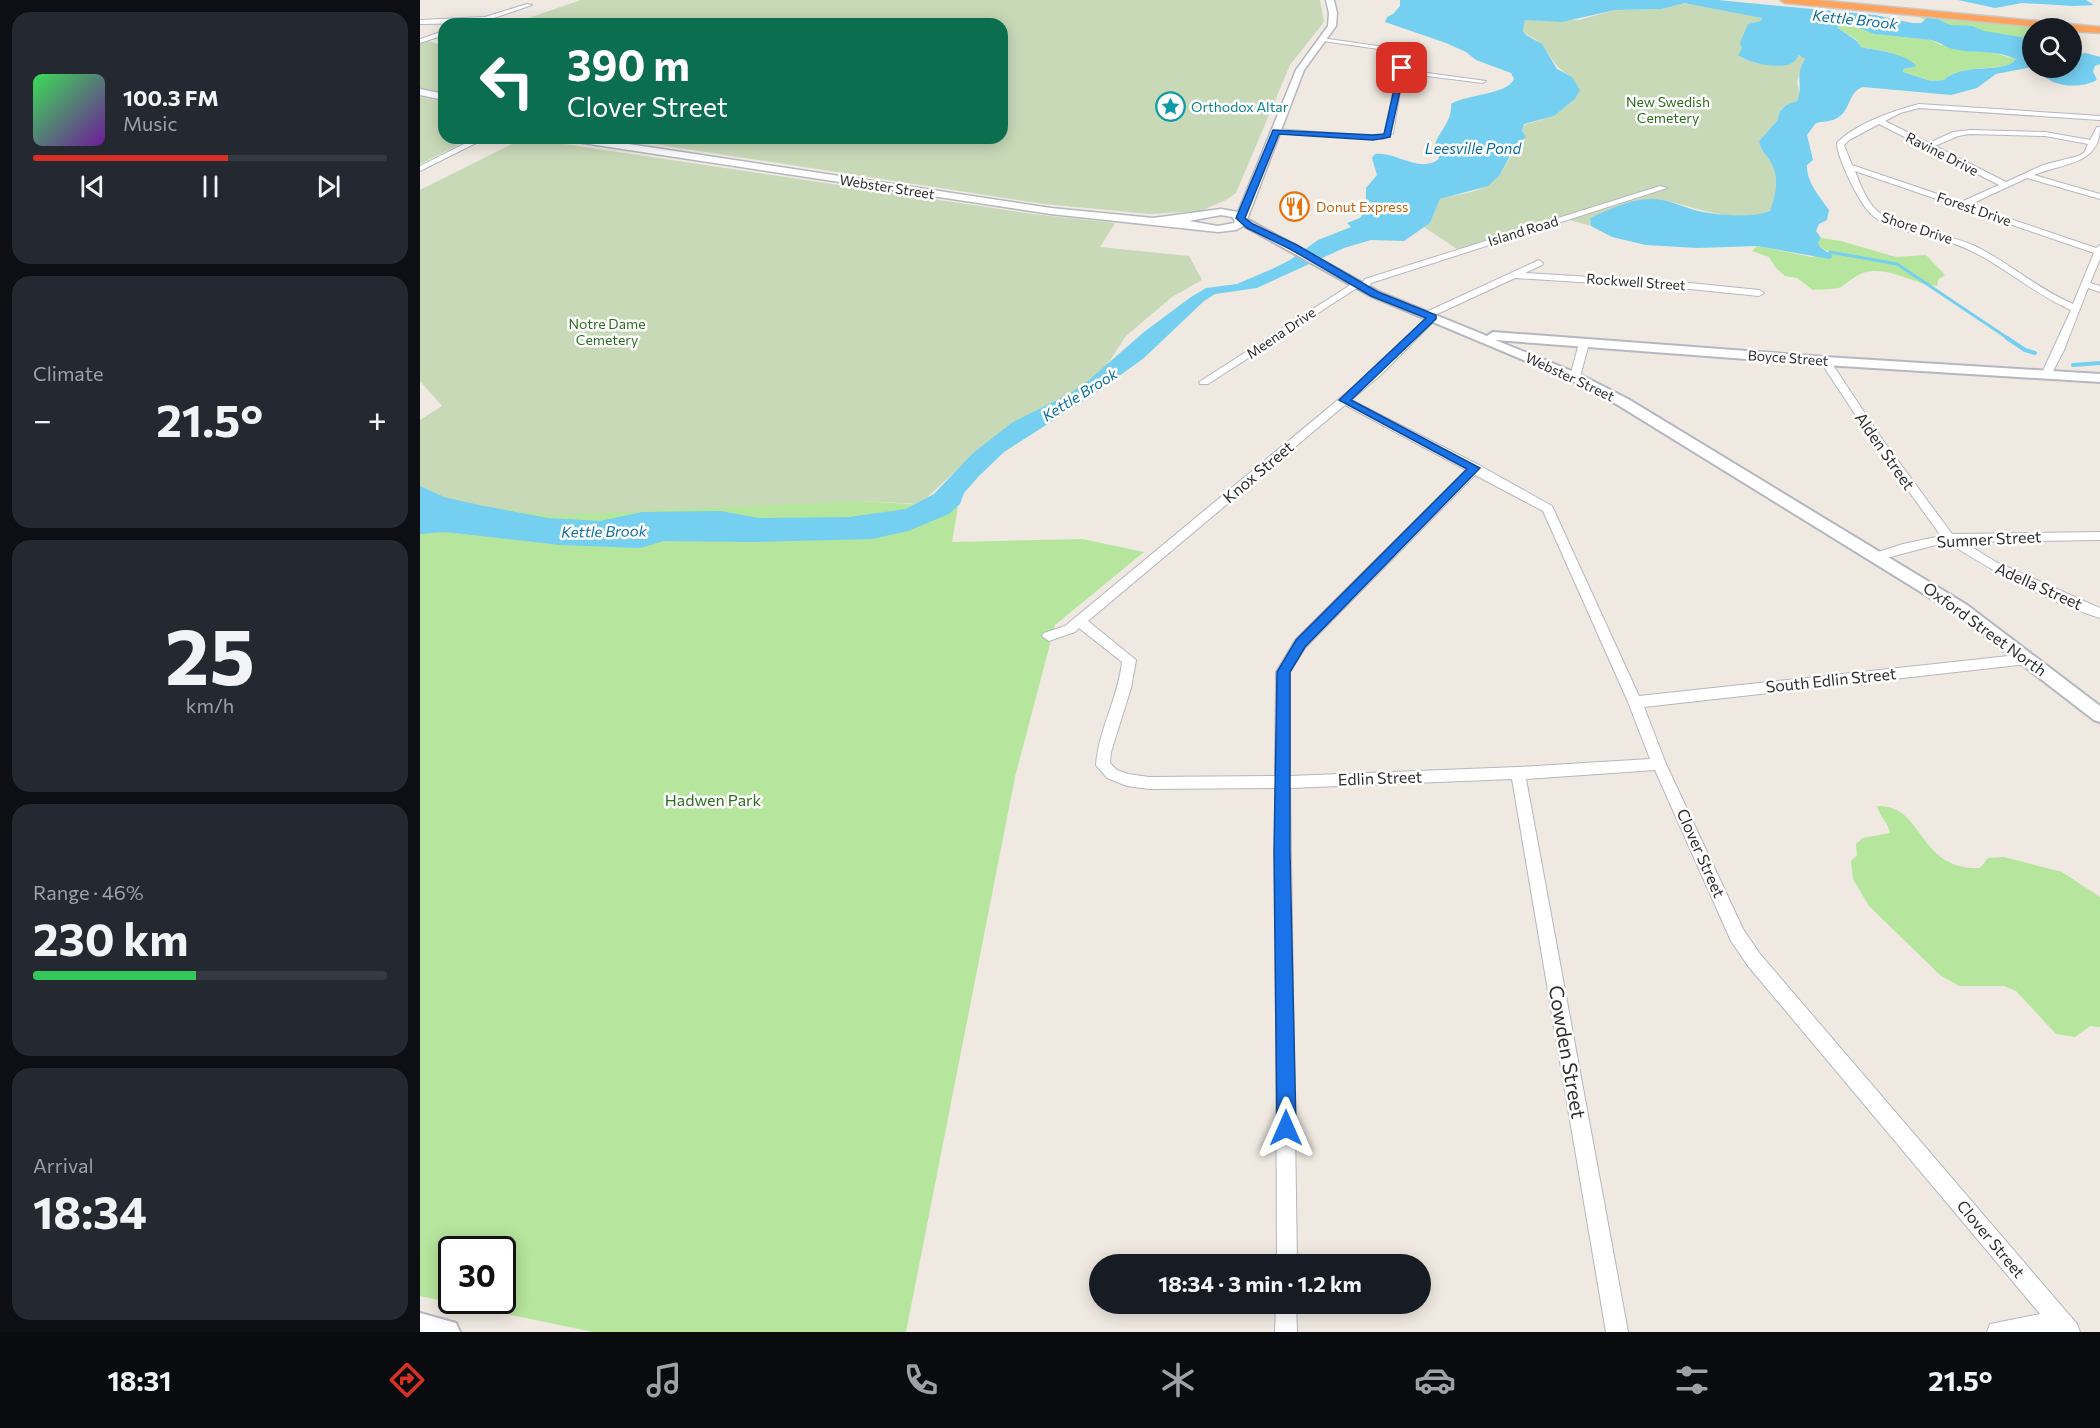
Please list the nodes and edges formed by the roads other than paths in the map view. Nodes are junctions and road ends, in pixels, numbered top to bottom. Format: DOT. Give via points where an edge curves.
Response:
graph roads {
  1 [pos="1330,0"];
  2 [pos="1785,0"];
  3 [pos="1846,0"];
  4 [pos="529,4"];
  5 [pos="489,18"];
  6 [pos="438,21"];
  7 [pos="420,22"];
  8 [pos="2100,23"];
  9 [pos="2100,30"];
  10 [pos="438,35"];
  11 [pos="1323,39"];
  12 [pos="420,41"];
  13 [pos="1400,71"];
  14 [pos="1483,81"];
  15 [pos="420,92"];
  16 [pos="438,96"];
  17 [pos="2100,118"];
  18 [pos="1878,120"];
  19 [pos="2100,129"];
  20 [pos="1276,131"];
  21 [pos="2092,143"];
  22 [pos="470,144"];
  23 [pos="609,144"];
  24 [pos="1929,146"];
  25 [pos="1850,167"];
  26 [pos="420,169"];
  27 [pos="2028,176"];
  28 [pos="2007,186"];
  29 [pos="1663,188"];
  30 [pos="1250,195"];
  31 [pos="2100,197"];
  32 [pos="1962,205"];
  33 [pos="1210,218"];
  34 [pos="1238,222"];
  35 [pos="2098,250"];
  36 [pos="1539,263"];
  37 [pos="1514,275"];
  38 [pos="2084,284"];
  39 [pos="1361,286"];
  40 [pos="2100,289"];
  41 [pos="1759,293"];
  42 [pos="2075,308"];
  43 [pos="1430,316"];
  44 [pos="1477,335"];
  45 [pos="1584,343"];
  46 [pos="1825,361"];
  47 [pos="2046,375"];
  48 [pos="1575,376"];
  49 [pos="2100,378"];
  50 [pos="1204,382"];
  51 [pos="1344,400"];
  52 [pos="1475,468"];
  53 [pos="2100,536"];
  54 [pos="1949,538"];
  55 [pos="1872,552"];
  56 [pos="2100,613"];
  57 [pos="1079,621"];
  58 [pos="1049,636"];
  59 [pos="2027,658"];
  60 [pos="1635,702"];
  61 [pos="2100,715"];
  62 [pos="1659,764"];
  63 [pos="1518,773"];
  64 [pos="1284,782"];
  65 [pos="1287,1254"];
  66 [pos="1286,1314"];
  67 [pos="2063,1325"];
  68 [pos="420,1326"];
  69 [pos="447,1332"];
  70 [pos="1286,1332"];
  71 [pos="1617,1332"];
  72 [pos="1998,1332"];
  1 -- 11 [label="main road" via="1334,21"];
  2 -- 9 [label="highway"];
  3 -- 8 [label="highway"];
  4 -- 5 [label="street"];
  6 -- 7 [label="street"];
  10 -- 12 [label="street"];
  11 -- 13 [label="street" via="1409,51 1411,55"];
  11 -- 20 [label="main road" via="1302,64"];
  13 -- 14 [label="street"];
  13 -- 20 [label="street" via="1387,135 1373,138"];
  15 -- 16 [label="main road"];
  17 -- 18 [label="street, Shore Drive" via="1930,106 1910,107"];
  18 -- 24 [label="street, Ravine Drive"];
  18 -- 25 [label="street, Shore Drive" via="1841,142"];
  19 -- 21 [label="street"];
  20 -- 30 [label="main road"];
  21 -- 24 [label="street" via="2045,134 1970,132"];
  21 -- 27 [label="street" via="2081,158"];
  22 -- 26 [label="street"];
  23 -- 33 [label="main road, Webster Street" via="1058,212 1152,221"];
  24 -- 28 [label="street, Ravine Drive"];
  25 -- 32 [label="street, Forest Drive"];
  25 -- 42 [label="street, Shore Drive" via="1870,208 1880,217 1974,248 2048,296"];
  27 -- 28 [label="street"];
  27 -- 31 [label="street"];
  28 -- 32 [label="street"];
  29 -- 39 [label="street, Island Road" via="1415,265 1385,278 1377,286"];
  30 -- 33 [label="main road"];
  30 -- 34 [label="main road"];
  32 -- 35 [label="street, Forest Drive"];
  33 -- 34 [label="main road" via="1231,213"];
  33 -- 34 [label="main road" via="1218,229"];
  34 -- 39 [label="street, Webster Street" via="1293,247"];
  35 -- 38 [label="street"];
  36 -- 37 [label="street"];
  37 -- 41 [label="street, Rockwell Street"];
  37 -- 43 [label="street"];
  38 -- 40 [label="street"];
  38 -- 42 [label="street"];
  39 -- 43 [label="street, Webster Street"];
  39 -- 50 [label="street, Meena Drive"];
  42 -- 47 [label="street"];
  43 -- 44 [label="street, Webster Street"];
  43 -- 51 [label="street, Knox Street" via="1378,372"];
  44 -- 45 [label="street, Boyce Street"];
  44 -- 48 [label="street, Webster Street"];
  45 -- 46 [label="street, Boyce Street"];
  45 -- 48 [label="street"];
  46 -- 47 [label="street, Boyce Street"];
  46 -- 54 [label="street, Alden Street"];
  47 -- 49 [label="street, Boyce Street"];
  48 -- 55 [label="street, Webster Street"];
  51 -- 52 [label="street, Clover Street"];
  51 -- 57 [label="street, Knox Street"];
  52 -- 60 [label="street, Clover Street" via="1548,510"];
  52 -- 64 [label="street" via="1300,644 1284,672"];
  53 -- 54 [label="street, Sumner Street"];
  54 -- 55 [label="street, Sumner Street"];
  54 -- 56 [label="street, Adella Street" via="1992,565"];
  55 -- 59 [label="street, Oxford Street North" via="1961,609"];
  57 -- 58 [label="street, Knox Street" via="1070,629"];
  57 -- 64 [label="street, Edlin Street" via="1129,660 1129,674 1103,748 1103,765 1112,774 1149,783"];
  59 -- 60 [label="street, South Edlin Street"];
  59 -- 61 [label="street, Oxford Street North"];
  60 -- 62 [label="street, Clover Street"];
  62 -- 63 [label="street, Edlin Street"];
  62 -- 67 [label="street, Clover Street" via="1737,935 1754,960"];
  63 -- 64 [label="street, Edlin Street"];
  63 -- 71 [label="street, Cowden Street"];
  64 -- 65 [label="street"];
  66 -- 70 [label="street"];
  67 -- 72 [label="street"];
  68 -- 69 [label="street"];
}
